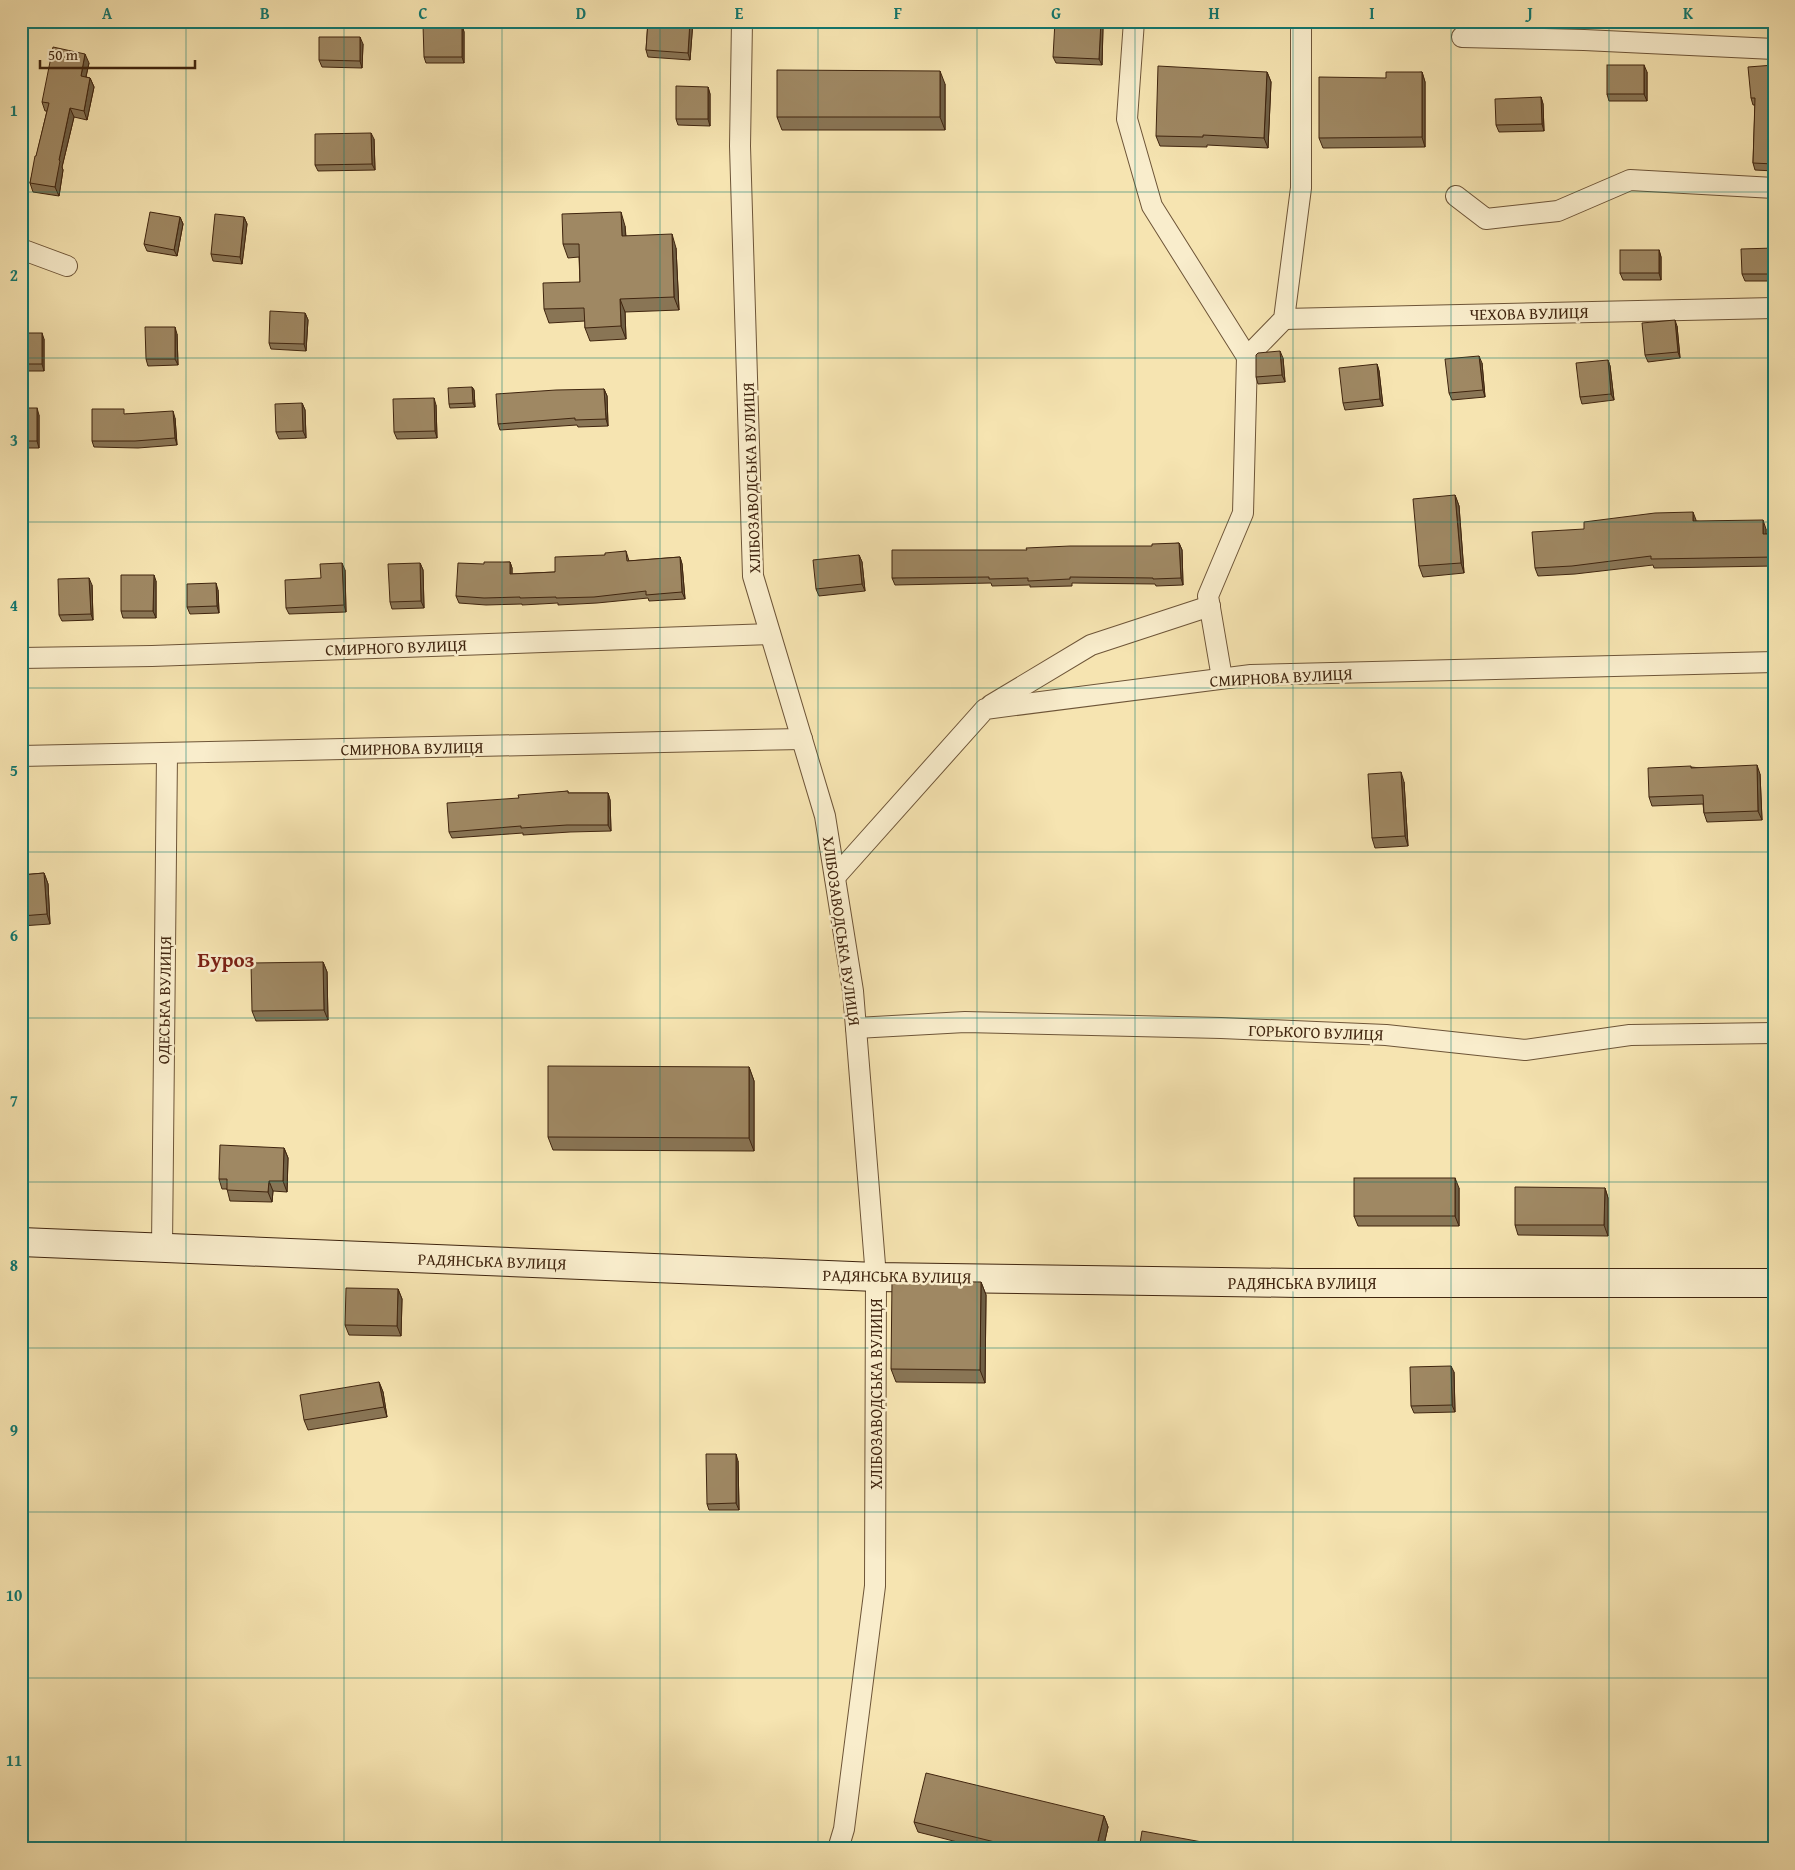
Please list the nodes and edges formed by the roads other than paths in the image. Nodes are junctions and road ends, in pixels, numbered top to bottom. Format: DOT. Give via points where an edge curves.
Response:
graph roads {
  1 [pos="742,21"];
  2 [pos="1134,21"];
  3 [pos="1300,21"];
  4 [pos="1462,37"];
  5 [pos="1774,49"];
  6 [pos="1774,188"];
  7 [pos="1456,196"];
  8 [pos="21,250"];
  9 [pos="67,266"];
  10 [pos="1774,308"];
  11 [pos="1284,318"];
  12 [pos="1247,356"];
  13 [pos="1210,606"];
  14 [pos="770,634"];
  15 [pos="21,658"];
  16 [pos="1774,662"];
  17 [pos="1222,678"];
  18 [pos="985,709"];
  19 [pos="802,739"];
  20 [pos="167,753"];
  21 [pos="21,756"];
  22 [pos="835,877"];
  23 [pos="856,1028"];
  24 [pos="1774,1033"];
  25 [pos="21,1242"];
  26 [pos="162,1248"];
  27 [pos="876,1277"];
  28 [pos="1774,1283"];
  29 [pos="838,1849"];
  1 -- 14 [label="street, ХЛІБОЗАВОДСЬКА ВУЛИЦЯ" via="740,146 753,576"];
  2 -- 12 [label="street" via="1127,119 1152,206"];
  3 -- 11 [label="street" via="1301,188"];
  4 -- 5 [label="street"];
  6 -- 7 [label="street" via="1630,180 1558,211 1486,219"];
  8 -- 9 [label="street"];
  10 -- 11 [label="street, ЧЕХОВА ВУЛИЦЯ"];
  11 -- 12 [label="street"];
  12 -- 13 [label="street" via="1243,513 1208,596"];
  13 -- 17 [label="street"];
  13 -- 18 [label="street" via="1092,645"];
  14 -- 15 [label="street, СМИРНОГО ВУЛИЦЯ"];
  14 -- 19 [label="street, ХЛІБОЗАВОДСЬКА ВУЛИЦЯ"];
  16 -- 17 [label="street, СМИРНОВА ВУЛИЦЯ"];
  17 -- 18 [label="street, СМИРНОВА ВУЛИЦЯ"];
  18 -- 22 [label="street"];
  19 -- 20 [label="street, СМИРНОВА ВУЛИЦЯ"];
  19 -- 22 [label="street, ХЛІБОЗАВОДСЬКА ВУЛИЦЯ" via="825,816"];
  20 -- 21 [label="street, СМИРНОВА ВУЛИЦЯ"];
  20 -- 26 [label="street, ОДЕСЬКА ВУЛИЦЯ"];
  22 -- 23 [label="street, ХЛІБОЗАВОДСЬКА ВУЛИЦЯ"];
  23 -- 24 [label="street, ГОРЬКОГО ВУЛИЦЯ" via="965,1022 1221,1028 1386,1035 1525,1050 1630,1035"];
  23 -- 27 [label="street, ХЛІБОЗАВОДСЬКА ВУЛИЦЯ"];
  25 -- 26 [label="street, РАДЯНСЬКА ВУЛИЦЯ"];
  26 -- 27 [label="street, РАДЯНСЬКА ВУЛИЦЯ"];
  27 -- 28 [label="street, РАДЯНСЬКА ВУЛИЦЯ" via="1308,1283"];
  27 -- 29 [label="street, ХЛІБОЗАВОДСЬКА ВУЛИЦЯ" via="875,1586 844,1829"];
}
